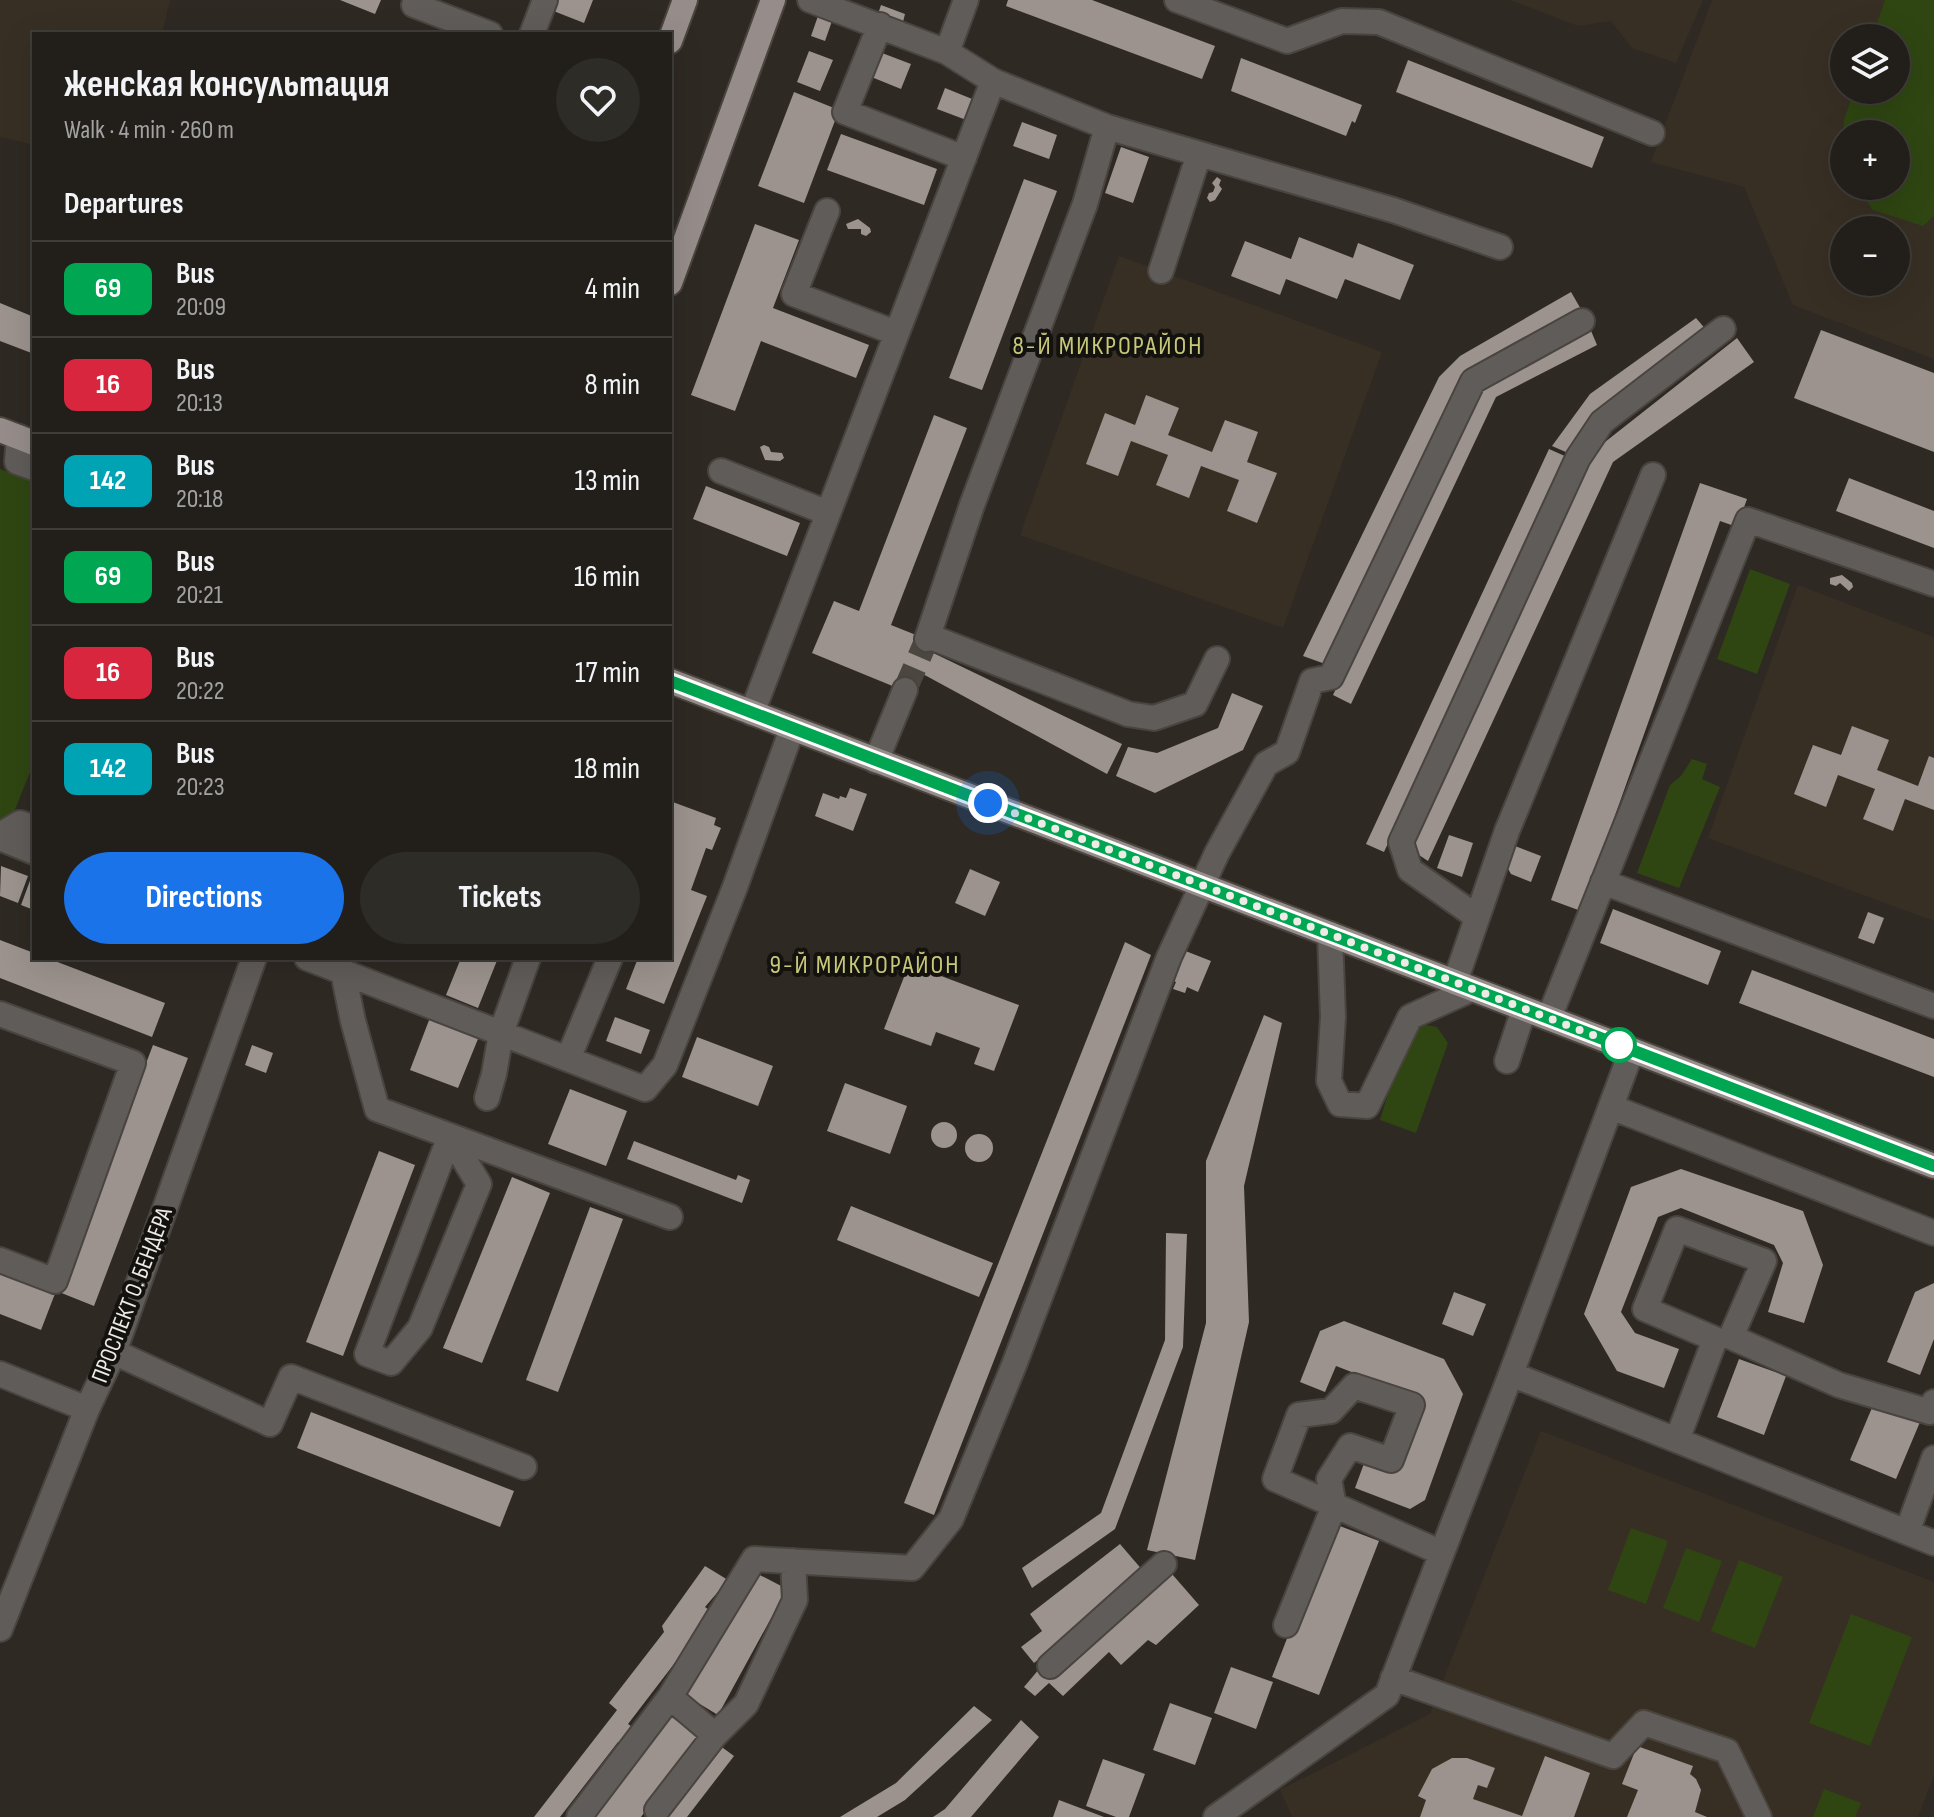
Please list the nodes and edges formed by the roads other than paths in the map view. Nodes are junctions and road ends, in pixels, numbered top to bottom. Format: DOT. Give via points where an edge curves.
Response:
graph roads {
  1 [pos="545,0"];
  2 [pos="685,0"];
  3 [pos="773,0"];
  4 [pos="810,0"];
  5 [pos="966,0"];
  6 [pos="1177,0"];
  7 [pos="415,3"];
  8 [pos="880,25"];
  9 [pos="485,32"];
  10 [pos="533,32"];
  11 [pos="672,36"];
  12 [pos="947,52"];
  13 [pos="993,81"];
  14 [pos="1107,127"];
  15 [pos="1652,133"];
  16 [pos="1199,154"];
  17 [pos="964,158"];
  18 [pos="827,211"];
  19 [pos="1500,247"];
  20 [pos="1161,271"];
  21 [pos="672,278"];
  22 [pos="1582,321"];
  23 [pos="1723,329"];
  24 [pos="896,333"];
  25 [pos="18,437"];
  26 [pos="32,467"];
  27 [pos="721,471"];
  28 [pos="1653,475"];
  29 [pos="828,513"];
  30 [pos="1934,584"];
  31 [pos="1217,659"];
  32 [pos="672,682"];
  33 [pos="905,690"];
  34 [pos="752,713"];
  35 [pos="792,729"];
  36 [pos="876,761"];
  37 [pos="32,827"];
  38 [pos="0,837"];
  39 [pos="32,851"];
  40 [pos="1603,882"];
  41 [pos="1203,886"];
  42 [pos="1477,917"];
  43 [pos="1330,934"];
  44 [pos="253,960"];
  45 [pos="312,960"];
  46 [pos="527,960"];
  47 [pos="609,960"];
  48 [pos="343,972"];
  49 [pos="1463,986"];
  50 [pos="1934,1006"];
  51 [pos="1524,1009"];
  52 [pos="0,1014"];
  53 [pos="1549,1018"];
  54 [pos="501,1033"];
  55 [pos="1632,1050"];
  56 [pos="568,1059"];
  57 [pos="1507,1061"];
  58 [pos="487,1098"];
  59 [pos="1611,1107"];
  60 [pos="450,1136"];
  61 [pos="1933,1161"];
  62 [pos="670,1217"];
  63 [pos="1934,1233"];
  64 [pos="0,1260"];
  65 [pos="1723,1338"];
  66 [pos="114,1352"];
  67 [pos="0,1374"];
  68 [pos="1511,1374"];
  69 [pos="87,1409"];
  70 [pos="1933,1410"];
  71 [pos="1677,1440"];
  72 [pos="1934,1458"];
  73 [pos="524,1467"];
  74 [pos="1334,1506"];
  75 [pos="1907,1532"];
  76 [pos="1934,1543"];
  77 [pos="1442,1553"];
  78 [pos="793,1561"];
  79 [pos="1164,1564"];
  80 [pos="1286,1625"];
  81 [pos="0,1629"];
  82 [pos="1050,1666"];
  83 [pos="1393,1678"];
  84 [pos="670,1697"];
  85 [pos="715,1735"];
  86 [pos="657,1810"];
  87 [pos="579,1817"];
  88 [pos="1216,1817"];
  89 [pos="1759,1817"];
  1 -- 10 [label="street"];
  2 -- 11 [label="main road"];
  3 -- 21 [label="main road"];
  4 -- 8 [label="street"];
  5 -- 12 [label="street"];
  6 -- 15 [label="street" via="1287,41 1342,21 1379,22"];
  7 -- 9 [label="street"];
  8 -- 12 [label="street"];
  8 -- 17 [label="street" via="845,112"];
  12 -- 13 [label="street"];
  13 -- 14 [label="street"];
  13 -- 17 [label="street"];
  14 -- 16 [label="street"];
  14 -- 31 [label="street" via="1085,204 928,637 1128,714 1154,718 1195,704"];
  16 -- 19 [label="street"];
  16 -- 20 [label="street"];
  17 -- 24 [label="street"];
  18 -- 24 [label="street" via="794,294"];
  22 -- 41 [label="street" via="1473,381 1331,677 1312,681 1287,752 1266,764"];
  23 -- 42 [label="street" via="1602,422 1578,458 1401,842 1410,870"];
  24 -- 29 [label="street"];
  25 -- 26 [label="street" via="17,462"];
  27 -- 29 [label="street"];
  28 -- 42 [label="street"];
  29 -- 34 [label="street"];
  30 -- 40 [label="street" via="1748,520"];
  32 -- 34 [label="main road"];
  33 -- 36 [label="street"];
  34 -- 35 [label="main road"];
  35 -- 36 [label="main road"];
  35 -- 56 [label="street" via="665,1065 645,1089"];
  36 -- 41 [label="main road"];
  37 -- 38 [label="street" via="20,823"];
  38 -- 39 [label="street"];
  40 -- 50 [label="street"];
  40 -- 53 [label="street"];
  41 -- 43 [label="main road"];
  41 -- 78 [label="street" via="1169,957 951,1519 912,1568"];
  42 -- 49 [label="street"];
  43 -- 49 [label="main road"];
  43 -- 49 [label="street" via="1329,1081 1340,1104 1367,1106 1410,1017"];
  44 -- 66 [label="street, ПРОСПЕКТ О. БЕНДЕРА"];
  45 -- 48 [label="street"];
  46 -- 54 [label="street"];
  47 -- 56 [label="street"];
  48 -- 54 [label="street"];
  48 -- 60 [label="street" via="377,1109"];
  49 -- 51 [label="main road"];
  51 -- 53 [label="main road"];
  51 -- 57 [label="street"];
  52 -- 64 [label="street" via="133,1063 55,1281"];
  53 -- 55 [label="main road"];
  54 -- 56 [label="street"];
  54 -- 58 [label="street"];
  55 -- 59 [label="street"];
  55 -- 61 [label="main road"];
  59 -- 63 [label="street"];
  59 -- 68 [label="street"];
  60 -- 60 [label="street" via="367,1354 391,1363 420,1328 479,1184"];
  60 -- 62 [label="street"];
  65 -- 65 [label="street" via="1645,1309 1677,1229 1764,1261"];
  65 -- 70 [label="street" via="1839,1385"];
  65 -- 71 [label="street"];
  66 -- 69 [label="street, ПРОСПЕКТ О. БЕНДЕРА"];
  66 -- 73 [label="street" via="270,1424 291,1377 437,1421"];
  67 -- 69 [label="street"];
  68 -- 71 [label="street"];
  68 -- 77 [label="street"];
  69 -- 81 [label="street, ПРОСПЕКТ О. БЕНДЕРА"];
  71 -- 75 [label="street"];
  72 -- 75 [label="street"];
  74 -- 74 [label="street" via="1275,1479 1299,1415 1331,1411 1354,1386 1412,1405 1391,1460 1350,1446 1329,1479"];
  74 -- 77 [label="street"];
  74 -- 80 [label="street"];
  75 -- 76 [label="street"];
  77 -- 83 [label="street"];
  78 -- 84 [label="street" via="754,1559"];
  78 -- 85 [label="street" via="795,1600 746,1704"];
  79 -- 82 [label="street"];
  83 -- 88 [label="street" via="1387,1695"];
  83 -- 89 [label="street" via="1613,1756 1644,1723 1727,1751"];
  84 -- 85 [label="street"];
  84 -- 87 [label="street"];
  85 -- 86 [label="street"];
}
